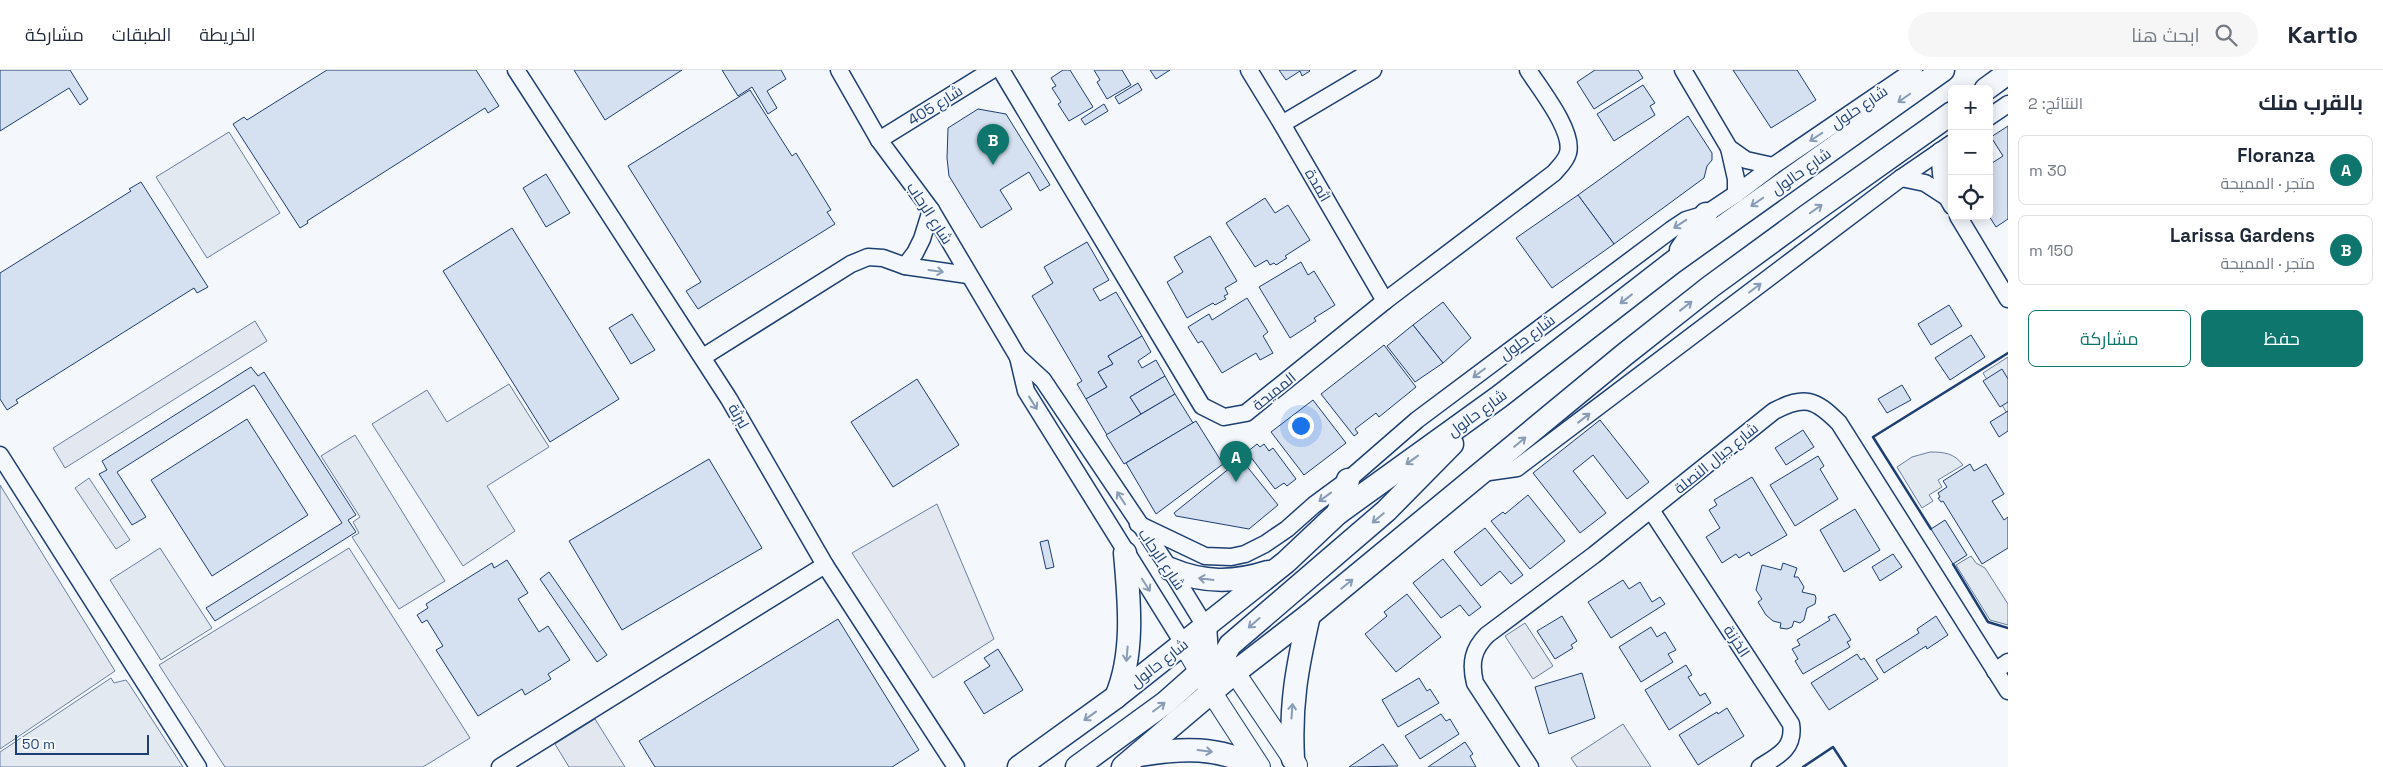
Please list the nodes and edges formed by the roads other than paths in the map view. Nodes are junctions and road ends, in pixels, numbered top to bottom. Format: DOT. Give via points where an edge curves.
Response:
graph roads {
  1 [pos="516,70"];
  2 [pos="839,70"];
  3 [pos="992,70"];
  4 [pos="1001,70"];
  5 [pos="1249,70"];
  6 [pos="1372,70"];
  7 [pos="1528,70"];
  8 [pos="1683,70"];
  9 [pos="1914,70"];
  10 [pos="1943,70"];
  11 [pos="2008,74"];
  12 [pos="1992,85"];
  13 [pos="2008,104"];
  14 [pos="1993,114"];
  15 [pos="1948,116"];
  16 [pos="1282,124"];
  17 [pos="879,140"];
  18 [pos="1946,147"];
  19 [pos="1729,148"];
  20 [pos="1773,166"];
  21 [pos="1901,178"];
  22 [pos="1736,194"];
  23 [pos="1948,198"];
  24 [pos="1948,200"];
  25 [pos="931,210"];
  26 [pos="1706,214"];
  27 [pos="1960,220"];
  28 [pos="1672,263"];
  29 [pos="905,266"];
  30 [pos="968,275"];
  31 [pos="2008,299"];
  32 [pos="1385,301"];
  33 [pos="702,357"];
  34 [pos="1018,357"];
  35 [pos="1500,397"];
  36 [pos="0,455"];
  37 [pos="1482,473"];
  38 [pos="1348,480"];
  39 [pos="1651,510"];
  40 [pos="1338,513"];
  41 [pos="1138,524"];
  42 [pos="1125,553"];
  43 [pos="1286,562"];
  44 [pos="825,565"];
  45 [pos="1170,569"];
  46 [pos="1309,615"];
  47 [pos="1205,626"];
  48 [pos="1183,643"];
  49 [pos="1229,664"];
  50 [pos="2002,666"];
  51 [pos="1200,672"];
  52 [pos="2008,691"];
  53 [pos="1212,693"];
  54 [pos="1116,696"];
  55 [pos="1131,761"];
  56 [pos="1295,763"];
  57 [pos="198,767"];
  58 [pos="500,767"];
  59 [pos="956,767"];
  60 [pos="1019,767"];
  61 [pos="1077,767"];
  62 [pos="1256,767"];
  63 [pos="1260,767"];
  64 [pos="1530,767"];
  65 [pos="1760,767"];
  1 -- 33 [label="street, لبرثة"];
  2 -- 17 [label="street, شارع الرحاب"];
  3 -- 17 [label="street, شارع 405"];
  4 -- 32 [label="street, المميحة" via="1202,406 1209,411 1224,417 1246,413"];
  5 -- 16 [label="street, اثمدة"];
  6 -- 16 [label="street"];
  7 -- 32 [label="street, المميحة" via="1566,132 1570,144 1568,155 1543,182"];
  8 -- 19 [label="street"];
  9 -- 20 [label="street, شارع حلول, one-way"];
  10 -- 28 [label="main road, شارع حالول, one-way"];
  11 -- 12 [label="main road"];
  13 -- 14 [label="street"];
  37 -- 15 [label="main road, one-way" via="1710,287"];
  16 -- 32 [label="street, اثمدة"];
  17 -- 25 [label="street, شارع الرحاب"];
  18 -- 21 [label="street"];
  18 -- 23 [label="street" via="1941,174"];
  19 -- 20 [label="street" via="1746,160"];
  19 -- 22 [label="street"];
  20 -- 22 [label="street, شارع حلول"];
  21 -- 24 [label="street" via="1925,183"];
  37 -- 21 [label="street, one-way" via="1517,468"];
  22 -- 26 [label="street, شارع حلول"];
  25 -- 29 [label="street" via="922,239"];
  25 -- 30 [label="street, شارع الرحاب"];
  26 -- 28 [label="main road"];
  26 -- 38 [label="street, شارع حلول, one-way" via="1686,220 1652,244 1417,420"];
  27 -- 31 [label="street"];
  28 -- 35 [label="main road, شارع حالول, one-way"];
  29 -- 30 [label="street, one-way"];
  29 -- 33 [label="street" via="883,258 868,257 850,264"];
  30 -- 34 [label="street, شارع الرحاب"];
  33 -- 44 [label="street, لبرثة" via="730,399"];
  41 -- 34 [label="street, شارع الرحاب, one-way" via="1044,380"];
  34 -- 42 [label="street, شارع الرحاب, one-way" via="1026,391"];
  35 -- 40 [label="main road, شارع حالول, one-way"];
  35 -- 49 [label="main road, one-way" via="1386,511 1248,629"];
  36 -- 57 [label="street"];
  46 -- 37 [label="main road, one-way"];
  38 -- 40 [label="main road"];
  38 -- 41 [label="street, شارع حلول, one-way" via="1287,529 1245,554 1205,556"];
  39 -- 50 [label="street, شارع جبال النصلة" via="1774,411 1791,402 1808,400 1825,409 1839,423"];
  39 -- 64 [label="street, شارع جبال النصلة" via="1487,634 1478,645 1472,670 1475,683"];
  39 -- 65 [label="street, الخزنة" via="1791,724 1793,736 1786,748"];
  40 -- 43 [label="main road, شارع حالول"];
  41 -- 45 [label="street, شارع الرحاب"];
  42 -- 48 [label="street, شارع الرحاب, one-way"];
  42 -- 54 [label="main road, one-way" via="1127,649 1124,678"];
  43 -- 45 [label="main road, one-way" via="1268,572 1235,580 1199,579"];
  43 -- 47 [label="main road, شارع حالول"];
  44 -- 58 [label="street"];
  44 -- 59 [label="street, لبرثة"];
  45 -- 47 [label="street, شارع الرحاب"];
  46 -- 49 [label="main road"];
  56 -- 46 [label="main road, one-way" via="1293,690"];
  47 -- 48 [label="main road, شارع حالول"];
  47 -- 49 [label="street, شارع الرحاب"];
  47 -- 51 [label="main road" via="1207,654"];
  48 -- 51 [label="street, شارع الرحاب"];
  48 -- 54 [label="main road, شارع حالول"];
  49 -- 53 [label="main road"];
  49 -- 56 [label="street, شارع الرحاب"];
  50 -- 52 [label="street, شارع جبال النصلة"];
  51 -- 53 [label="street, شارع الرحاب"];
  61 -- 51 [label="main road, one-way" via="1165,703"];
  53 -- 55 [label="main road"];
  53 -- 63 [label="street, شارع الرحاب"];
  54 -- 60 [label="main road, شارع حالول, one-way"];
  55 -- 62 [label="main road, one-way" via="1187,749 1230,755"];
}
